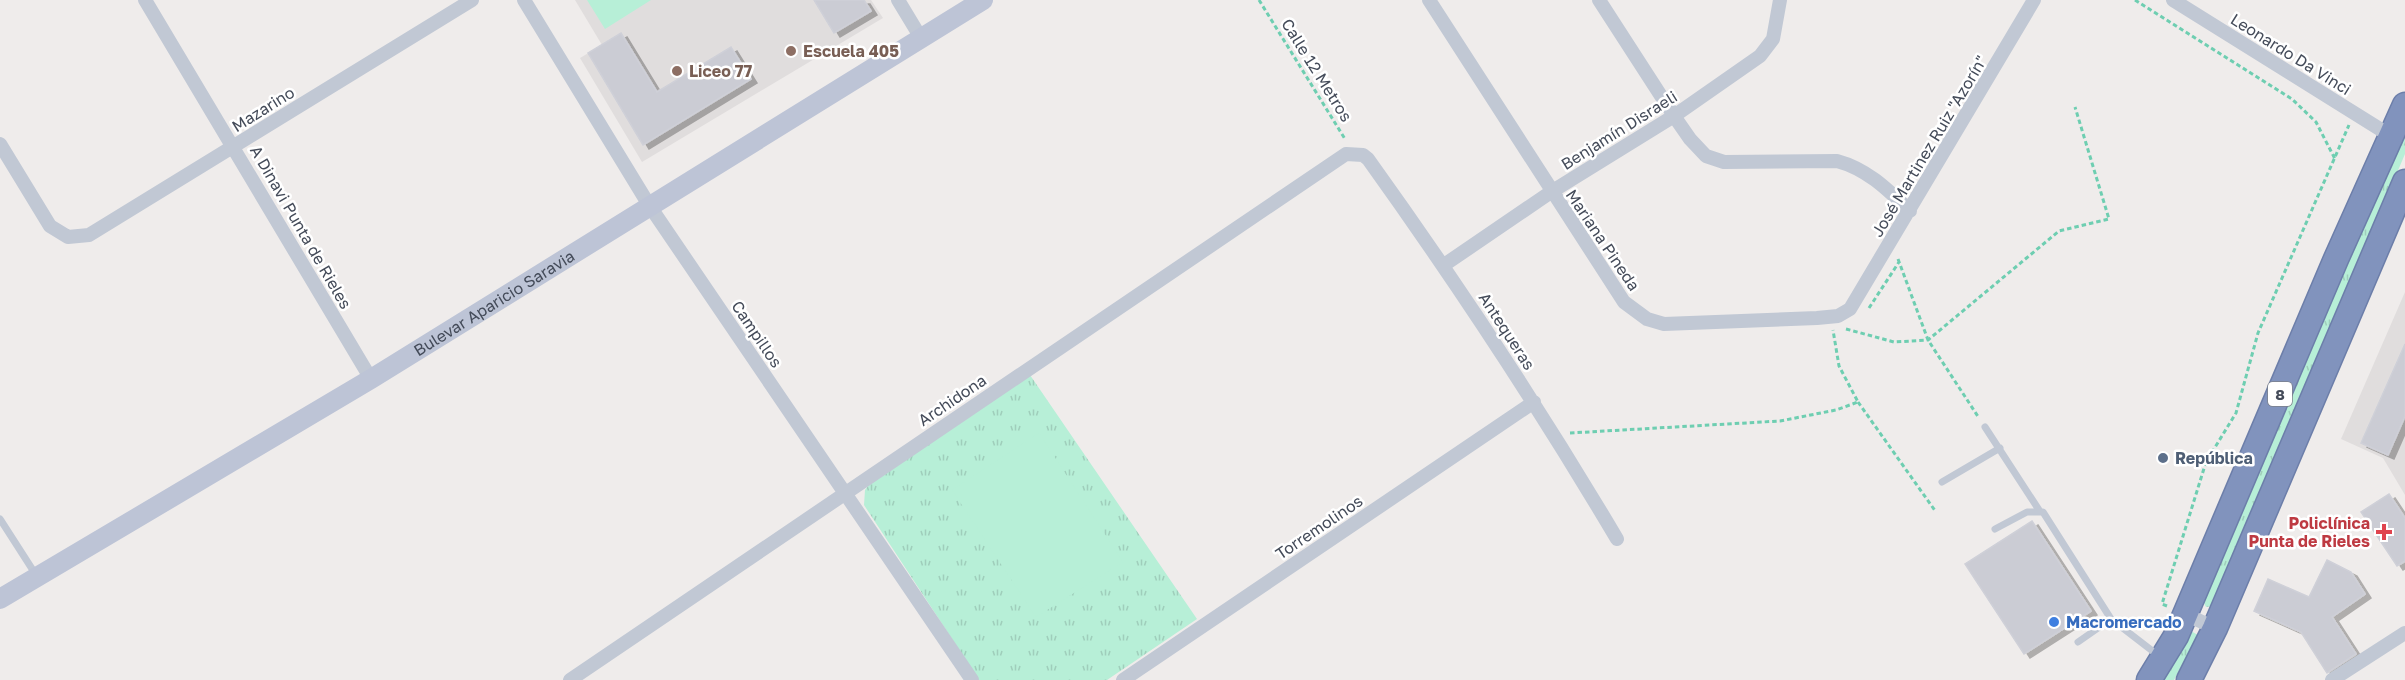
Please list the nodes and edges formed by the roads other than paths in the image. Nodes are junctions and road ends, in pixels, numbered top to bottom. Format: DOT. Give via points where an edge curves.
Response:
graph roads {
  1 [pos="145,0"];
  2 [pos="472,0"];
  3 [pos="524,0"];
  4 [pos="898,0"];
  5 [pos="982,0"];
  6 [pos="1429,0"];
  7 [pos="1599,0"];
  8 [pos="1780,0"];
  9 [pos="2034,0"];
  10 [pos="2173,0"];
  11 [pos="921,38"];
  12 [pos="2405,105"];
  13 [pos="1674,116"];
  14 [pos="2391,136"];
  15 [pos="0,144"];
  16 [pos="234,146"];
  17 [pos="1354,154"];
  18 [pos="2405,182"];
  19 [pos="1551,192"];
  20 [pos="649,205"];
  21 [pos="1911,210"];
  22 [pos="1444,265"];
  23 [pos="1850,309"];
  24 [pos="371,379"];
  25 [pos="1534,402"];
  26 [pos="1985,427"];
  27 [pos="2000,448"];
  28 [pos="1942,482"];
  29 [pos="845,493"];
  30 [pos="2038,510"];
  31 [pos="0,519"];
  32 [pos="1995,528"];
  33 [pos="1617,539"];
  34 [pos="38,577"];
  35 [pos="0,599"];
  36 [pos="2185,614"];
  37 [pos="2111,619"];
  38 [pos="2215,628"];
  39 [pos="2405,633"];
  40 [pos="2078,642"];
  41 [pos="2162,658"];
  42 [pos="1132,678"];
  43 [pos="570,680"];
  44 [pos="972,680"];
  45 [pos="2149,680"];
  46 [pos="2189,680"];
  47 [pos="2332,680"];
  1 -- 16 [label="street, A Dinavi Punta de Rieles"];
  2 -- 16 [label="street, Mazarino"];
  3 -- 20 [label="street, Campillos"];
  4 -- 11 [label="street"];
  5 -- 11 [label="street, Bulevar Aparicio Saravia"];
  6 -- 19 [label="street, Mariana Pineda"];
  7 -- 13 [label="street"];
  8 -- 13 [label="street, Benjamín Disraeli" via="1777,28 1768,48"];
  9 -- 21 [label="street, José Martinez Ruiz \"Azorín\""];
  10 -- 14 [label="street, Leonardo Da Vinci"];
  11 -- 20 [label="street, Bulevar Aparicio Saravia"];
  12 -- 14 [label="highway, 8"];
  13 -- 19 [label="street, Benjamín Disraeli"];
  13 -- 21 [label="street" via="1699,150 1714,160 1836,161 1875,178"];
  14 -- 36 [label="highway, 8"];
  15 -- 16 [label="street, Mazarino" via="50,225 68,237 89,235"];
  16 -- 24 [label="street, A Dinavi Punta de Rieles"];
  17 -- 22 [label="street, Antequeras" via="1368,159"];
  17 -- 29 [label="street, Archidona" via="1336,158"];
  18 -- 38 [label="highway, 8"];
  19 -- 22 [label="street, Benjamín Disraeli"];
  19 -- 23 [label="street, Mariana Pineda" via="1623,302 1647,319 1664,324 1831,317"];
  20 -- 24 [label="street, Bulevar Aparicio Saravia"];
  20 -- 29 [label="street, Campillos"];
  21 -- 23 [label="street, José Martinez Ruiz \"Azorín\""];
  22 -- 25 [label="street, Antequeras"];
  24 -- 34 [label="street, Bulevar Aparicio Saravia"];
  25 -- 33 [label="street, Antequeras"];
  25 -- 42 [label="street, Torremolinos"];
  26 -- 27 [label="lane"];
  27 -- 28 [label="lane"];
  27 -- 30 [label="lane"];
  29 -- 43 [label="street, Archidona"];
  29 -- 44 [label="street, Campillos"];
  30 -- 32 [label="lane"];
  30 -- 37 [label="lane" via="2048,515"];
  31 -- 34 [label="lane"];
  34 -- 35 [label="street, Bulevar Aparicio Saravia"];
  36 -- 38 [label="street"];
  36 -- 41 [label="highway, 8"];
  37 -- 40 [label="lane"];
  37 -- 41 [label="lane"];
  38 -- 46 [label="highway, 8"];
  39 -- 47 [label="street"];
  41 -- 45 [label="highway, 8"];
}
